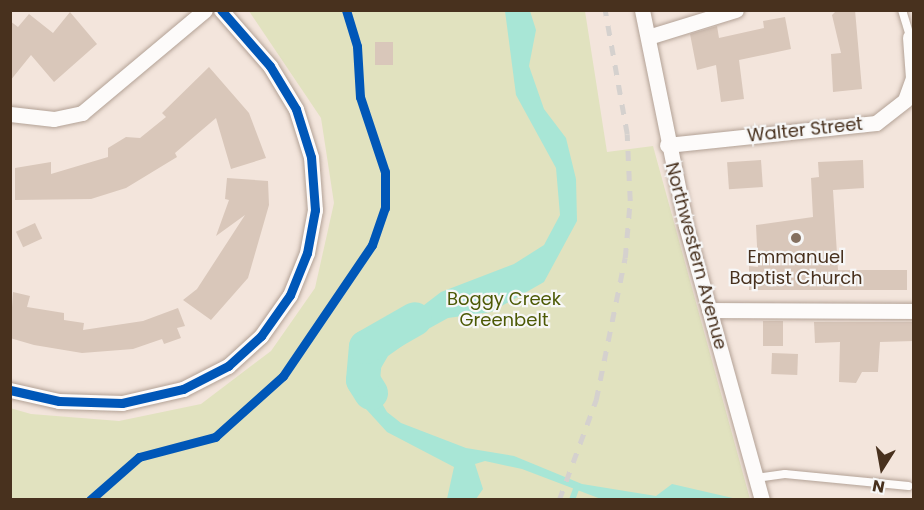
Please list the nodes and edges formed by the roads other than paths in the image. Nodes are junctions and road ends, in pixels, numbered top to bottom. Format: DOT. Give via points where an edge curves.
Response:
graph roads {
  1 [pos="205,10"];
  2 [pos="221,10"];
  3 [pos="642,10"];
  4 [pos="736,10"];
  5 [pos="902,10"];
  6 [pos="648,37"];
  7 [pos="910,37"];
  8 [pos="10,114"];
  9 [pos="667,145"];
  10 [pos="709,310"];
  11 [pos="914,311"];
  12 [pos="10,390"];
  13 [pos="756,477"];
  14 [pos="908,486"];
  15 [pos="762,500"];
  1 -- 8 [label="street" via="107,97 82,113 54,119"];
  2 -- 12 [label="street" via="270,66 291,100 311,157 315,210 307,253 290,295 261,336 228,366 183,389 122,403 59,401"];
  3 -- 6 [label="street, Northwestern Avenue"];
  4 -- 6 [label="street"];
  5 -- 7 [label="lane"];
  6 -- 9 [label="street, Northwestern Avenue"];
  7 -- 9 [label="street, Walter Street" via="913,78 905,100 876,123"];
  9 -- 10 [label="street, Northwestern Avenue"];
  10 -- 11 [label="street"];
  10 -- 13 [label="street, Northwestern Avenue"];
  13 -- 14 [label="lane" via="785,474"];
  13 -- 15 [label="street, Northwestern Avenue"];
}
